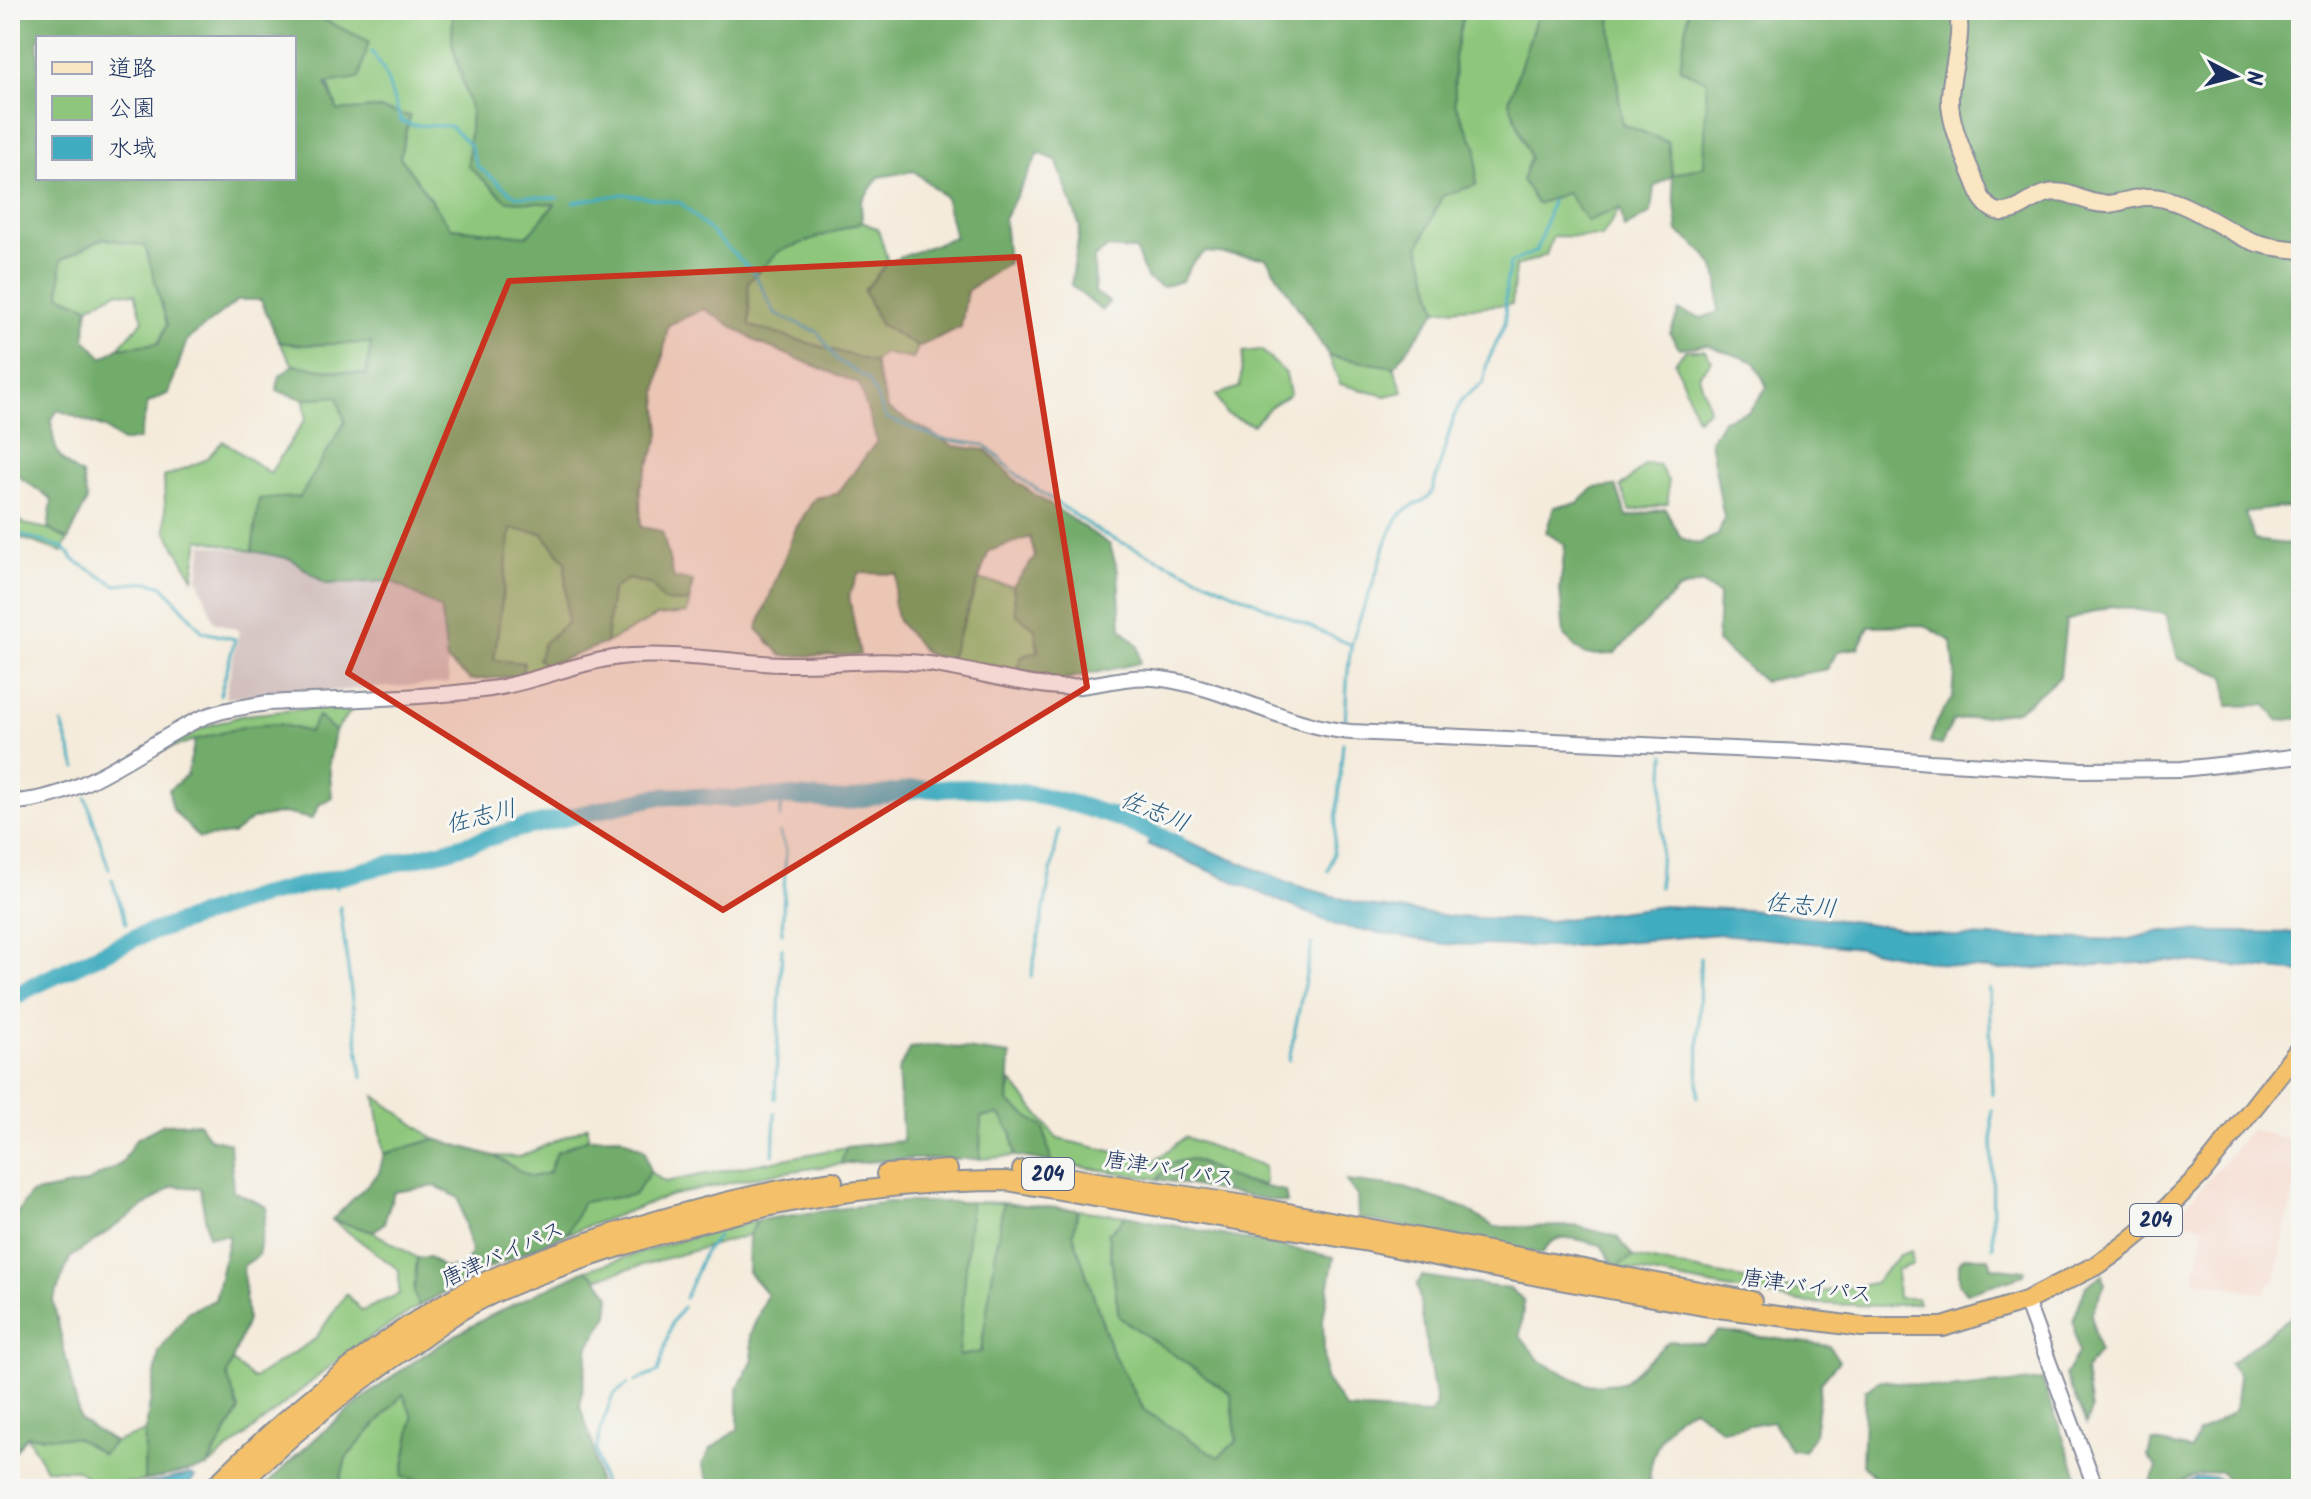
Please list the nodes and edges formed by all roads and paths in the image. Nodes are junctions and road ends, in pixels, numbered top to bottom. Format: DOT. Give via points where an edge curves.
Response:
graph roads {
  1 [pos="1958,10"];
  2 [pos="2301,250"];
  3 [pos="2301,756"];
  4 [pos="10,802"];
  5 [pos="2301,1047"];
  6 [pos="2026,1301"];
  7 [pos="1957,1321"];
  8 [pos="212,1489"];
  9 [pos="236,1489"];
  10 [pos="2096,1489"];
  1 -- 2 [label="main road" via="1960,42 1950,115 1988,207 2013,210 2056,192 2106,204 2165,198 2251,241"];
  3 -- 4 [label="street" via="2182,769 2082,770 1351,732 1325,730 1182,682 1151,678 1058,687 918,662 795,664 633,656 489,689 236,708 198,719 66,790"];
  5 -- 6 [label="highway, 唐津バイパス / 204" via="2201,1174 2153,1222 2099,1264"];
  6 -- 7 [label="highway, 唐津バイパス / 204"];
  6 -- 10 [label="street"];
  7 -- 8 [label="highway, 唐津バイパス / 204" via="1827,1315 1065,1176 1004,1168 920,1171 800,1186 687,1211 547,1256 474,1287 364,1358 275,1427"];
  7 -- 9 [label="highway, 唐津バイパス / 204" via="1943,1327 1862,1327 1703,1306 1007,1181 892,1186 798,1199 695,1224 544,1272 480,1300 361,1381 288,1438"];
}
